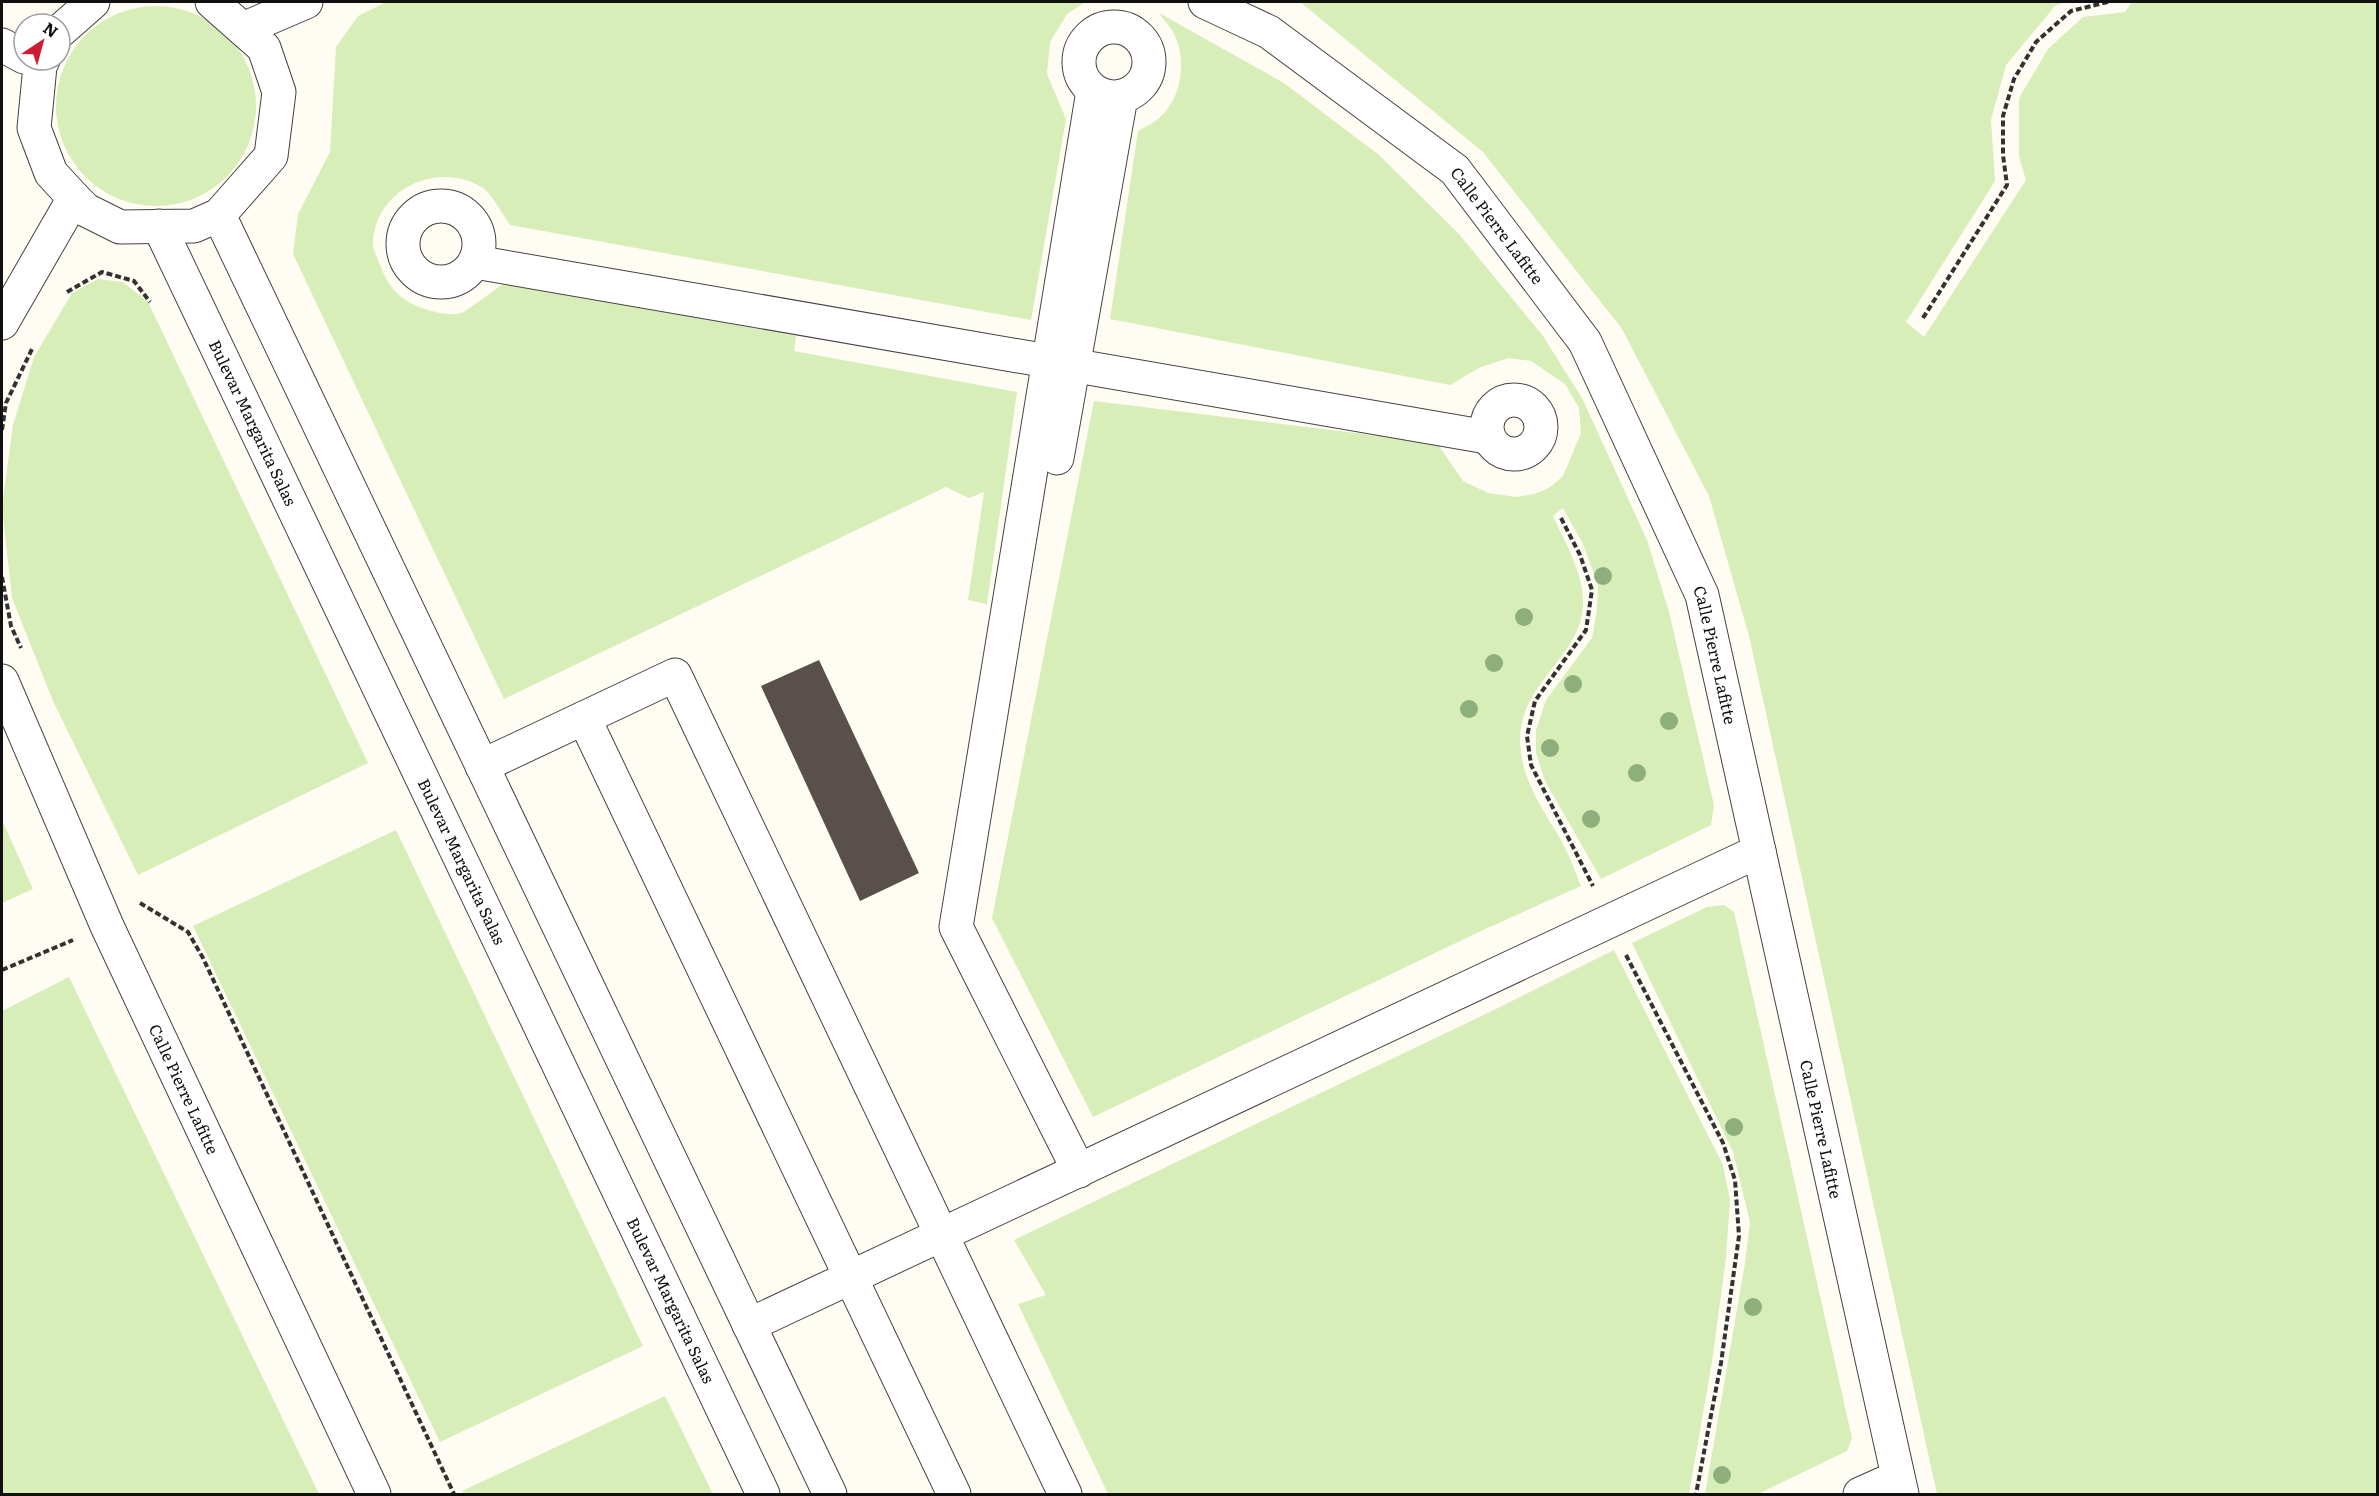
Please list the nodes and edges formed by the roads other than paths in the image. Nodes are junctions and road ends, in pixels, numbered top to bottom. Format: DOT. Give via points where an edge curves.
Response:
graph roads {
  1 [pos="93,2"];
  2 [pos="212,2"];
  3 [pos="306,2"];
  4 [pos="1204,2"];
  5 [pos="72,20"];
  6 [pos="243,29"];
  7 [pos="34,72"];
  8 [pos="1107,94"];
  9 [pos="74,198"];
  10 [pos="219,215"];
  11 [pos="159,226"];
  12 [pos="477,251"];
  13 [pos="2,322"];
  14 [pos="1063,353"];
  15 [pos="1488,427"];
  16 [pos="2,681"];
  17 [pos="584,718"];
  18 [pos="482,766"];
  19 [pos="1759,851"];
  20 [pos="1086,1167"];
  21 [pos="942,1235"];
  22 [pos="851,1278"];
  23 [pos="749,1326"];
  24 [pos="1900,1486"];
  25 [pos="374,1494"];
  26 [pos="763,1494"];
  27 [pos="830,1494"];
  28 [pos="954,1494"];
  29 [pos="1065,1494"];
  30 [pos="1860,1494"];
  1 -- 5 [label="street"];
  2 -- 6 [label="street"];
  3 -- 6 [label="street"];
  4 -- 19 [label="street, Calle Pierre Lafitte" via="1269,32 1455,170 1585,342 1702,595"];
  6 -- 10 [label="street" via="264,48 279,92 271,156"];
  7 -- 9 [label="street" via="34,128 51,173"];
  8 -- 14 [label="street"];
  9 -- 11 [label="street" via="86,210 120,227"];
  9 -- 13 [label="street"];
  10 -- 11 [label="street" via="194,226"];
  10 -- 18 [label="street"];
  11 -- 26 [label="street, Bulevar Margarita Salas"];
  12 -- 14 [label="street"];
  14 -- 15 [label="street"];
  14 -- 20 [label="street" via="956,927"];
  16 -- 25 [label="street, Calle Pierre Lafitte" via="107,926"];
  17 -- 18 [label="street"];
  17 -- 21 [label="street" via="675,675"];
  17 -- 22 [label="street"];
  18 -- 23 [label="street"];
  19 -- 20 [label="street"];
  19 -- 24 [label="street, Calle Pierre Lafitte"];
  20 -- 21 [label="street"];
  21 -- 22 [label="street"];
  21 -- 29 [label="street"];
  22 -- 23 [label="street"];
  22 -- 28 [label="street"];
  23 -- 27 [label="street"];
  24 -- 30 [label="street"];
}
